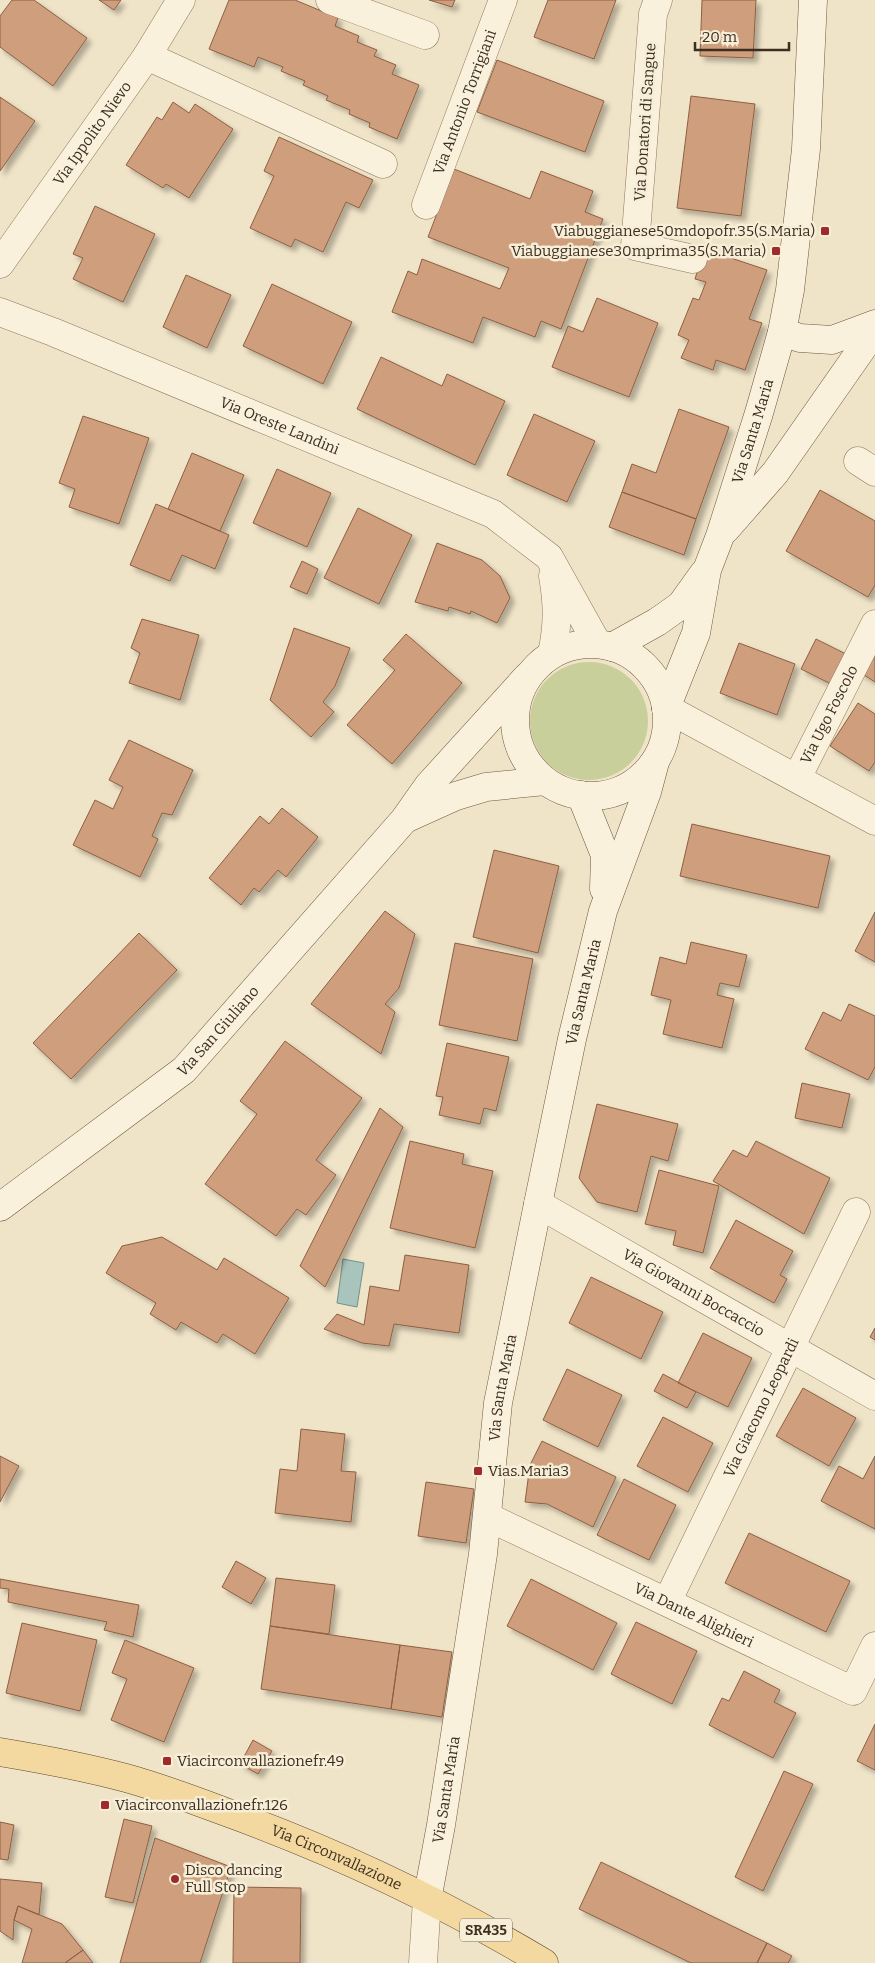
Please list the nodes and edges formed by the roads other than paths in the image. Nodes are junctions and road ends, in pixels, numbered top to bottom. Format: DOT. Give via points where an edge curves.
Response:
graph roads {
  1 [pos="181,0"];
  2 [pos="330,0"];
  3 [pos="503,0"];
  4 [pos="658,0"];
  5 [pos="813,0"];
  6 [pos="425,35"];
  7 [pos="147,56"];
  8 [pos="383,164"];
  9 [pos="426,205"];
  10 [pos="693,259"];
  11 [pos="0,264"];
  12 [pos="0,312"];
  13 [pos="875,324"];
  14 [pos="875,330"];
  15 [pos="782,332"];
  16 [pos="720,536"];
  17 [pos="550,557"];
  18 [pos="707,570"];
  19 [pos="875,624"];
  20 [pos="604,645"];
  21 [pos="552,654"];
  22 [pos="527,677"];
  23 [pos="666,708"];
  24 [pos="655,762"];
  25 [pos="797,778"];
  26 [pos="545,781"];
  27 [pos="582,796"];
  28 [pos="871,810"];
  29 [pos="404,820"];
  30 [pos="602,910"];
  31 [pos="538,1204"];
  32 [pos="0,1207"];
  33 [pos="856,1212"];
  34 [pos="790,1347"];
  35 [pos="875,1396"];
  36 [pos="488,1517"];
  37 [pos="668,1602"];
  38 [pos="875,1646"];
  39 [pos="0,1752"];
  40 [pos="427,1900"];
  41 [pos="423,1963"];
  42 [pos="544,1963"];
  1 -- 7 [label="street, Via Ippolito Nievo"];
  2 -- 6 [label="street"];
  3 -- 9 [label="street, Via Antonio Torrigiani"];
  4 -- 10 [label="street, Via Donatori di Sangue" via="653,14 635,246"];
  5 -- 15 [label="street, Via Santa Maria" via="806,148 790,290"];
  7 -- 8 [label="street"];
  7 -- 11 [label="street, Via Ippolito Nievo"];
  12 -- 17 [label="street, Via Oreste Landini" via="493,514"];
  13 -- 15 [label="street" via="832,340 800,338"];
  14 -- 16 [label="street" via="776,473"];
  15 -- 16 [label="street, Via Santa Maria"];
  16 -- 18 [label="street, Via Santa Maria"];
  17 -- 20 [label="street, Via Oreste Landini"];
  17 -- 21 [label="street" via="558,610"];
  18 -- 20 [label="street" via="680,605 662,618"];
  18 -- 23 [label="street" via="696,634"];
  19 -- 25 [label="street, Via Ugo Foscolo"];
  20 -- 21 [label="street" via="581,644"];
  20 -- 23 [label="street" via="631,655 648,669 660,687"];
  21 -- 22 [label="street"];
  22 -- 26 [label="street" via="516,702 516,737 527,761"];
  22 -- 29 [label="street, Via San Giuliano" via="428,786"];
  23 -- 24 [label="street" via="666,736"];
  23 -- 25 [label="street, Via Ugo Foscolo"];
  24 -- 27 [label="street" via="643,776 619,791"];
  24 -- 30 [label="street"];
  25 -- 28 [label="street, Via Ugo Foscolo"];
  26 -- 27 [label="street" via="562,791"];
  26 -- 29 [label="street" via="479,789"];
  27 -- 30 [label="street" via="605,855"];
  29 -- 32 [label="street, Via San Giuliano" via="184,1070"];
  30 -- 31 [label="street, Via Santa Maria"];
  31 -- 34 [label="street, Via Giovanni Boccaccio"];
  31 -- 36 [label="street, Via Santa Maria" via="498,1403"];
  33 -- 34 [label="street, Via Giacomo Leopardi"];
  34 -- 35 [label="street, Via Giovanni Boccaccio"];
  34 -- 37 [label="street, Via Giacomo Leopardi"];
  36 -- 37 [label="street, Via Dante Alighieri"];
  36 -- 40 [label="street, Via Santa Maria"];
  37 -- 38 [label="street, Via Dante Alighieri" via="853,1691"];
  39 -- 40 [label="main road, Via Circonvallazione / SR435" via="90,1769 158,1788 285,1833"];
  40 -- 41 [label="street, Via Santa Maria"];
  40 -- 42 [label="main road, Via Circonvallazione / SR435"];
}
